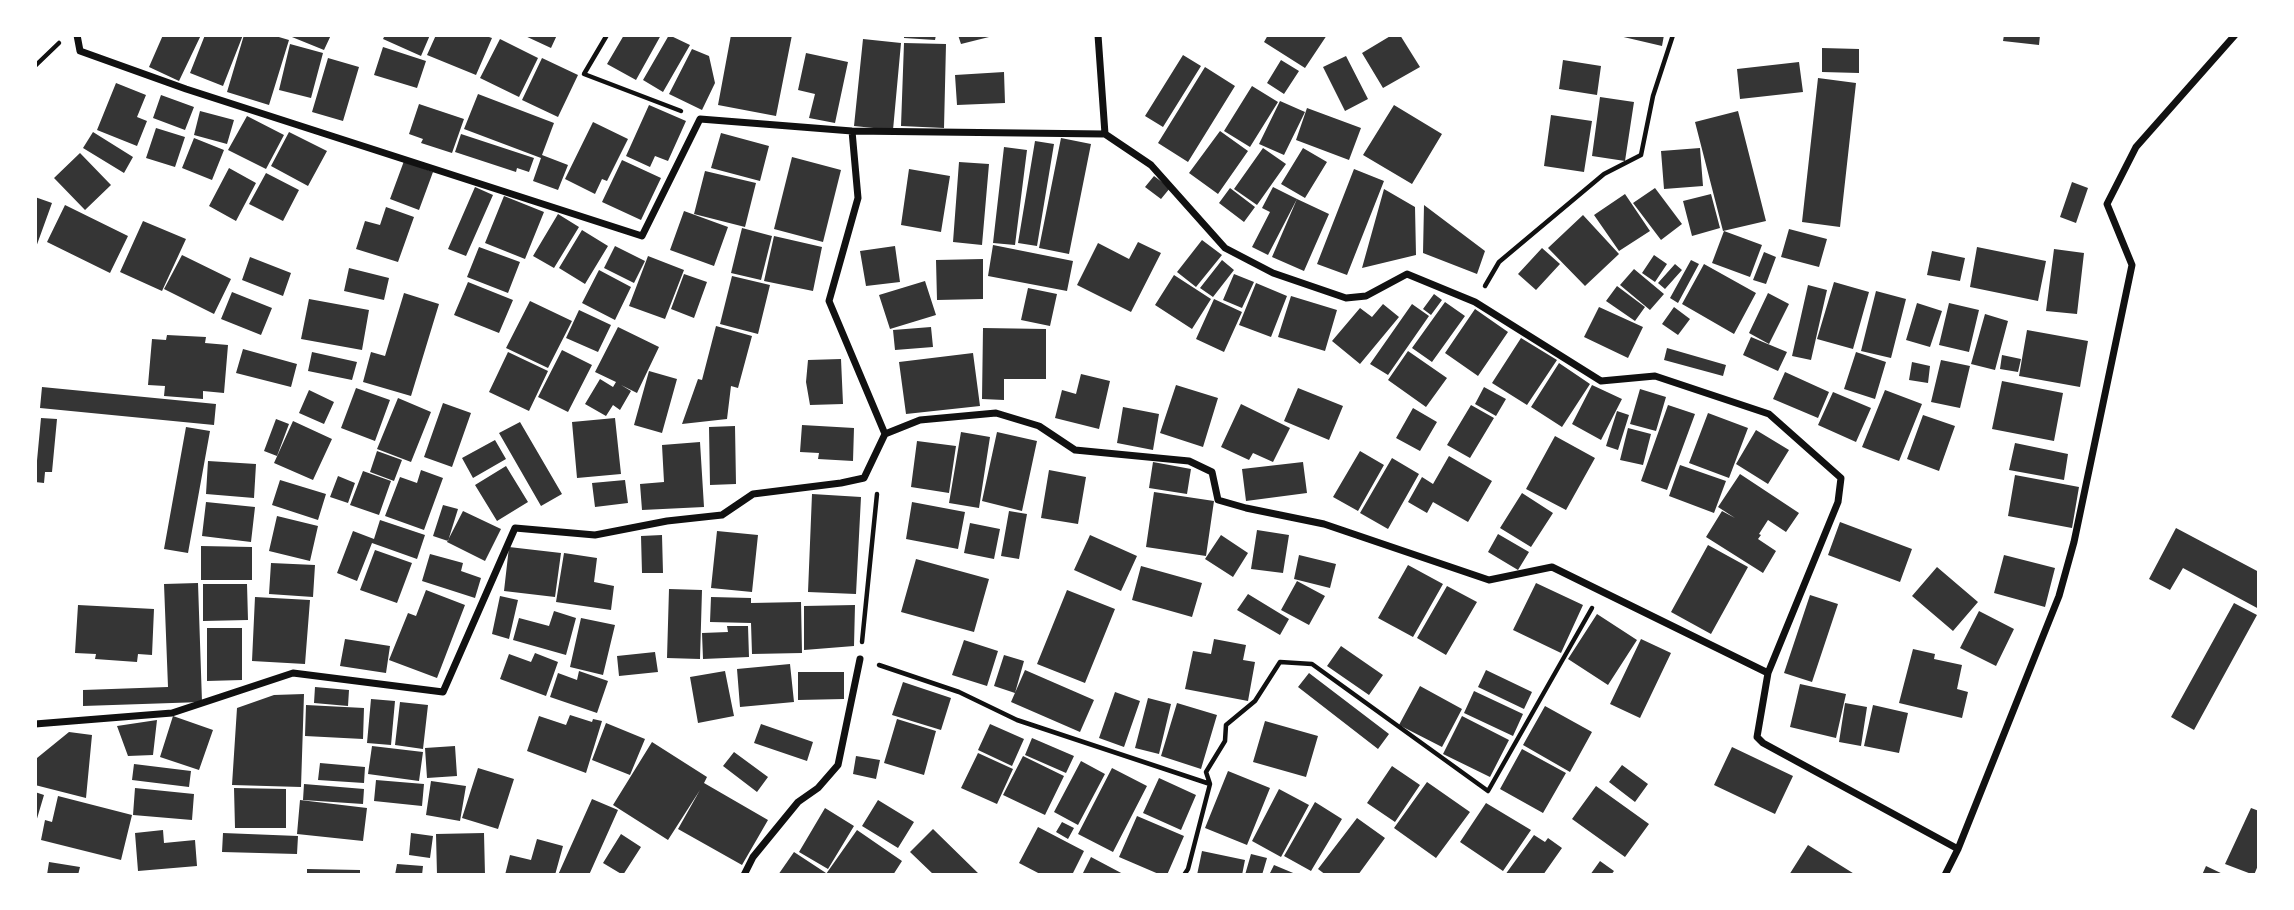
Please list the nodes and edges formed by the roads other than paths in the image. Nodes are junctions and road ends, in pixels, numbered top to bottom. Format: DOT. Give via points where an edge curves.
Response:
graph roads {
  1 [pos="77,35"];
  2 [pos="1098,35"];
  3 [pos="2235,35"];
  4 [pos="852,131"];
  5 [pos="1105,134"];
  6 [pos="885,434"];
  7 [pos="860,659"];
  8 [pos="1768,673"];
  9 [pos="35,724"];
  10 [pos="1958,849"];
  11 [pos="744,875"];
  12 [pos="1945,875"];
  1 -- 4 [label="street" via="80,51 186,89 642,236 700,119"];
  2 -- 5 [label="street"];
  3 -- 10 [label="street" via="2136,148 2107,204 2132,265 2074,542 2059,596"];
  4 -- 5 [label="street"];
  4 -- 6 [label="street" via="858,198 829,301"];
  5 -- 8 [label="street" via="1150,165 1225,248 1273,274 1346,298 1366,296 1407,274 1475,302 1601,381 1655,376 1769,414 1841,478 1838,502"];
  6 -- 8 [label="street" via="920,421 996,413 1039,426 1075,450 1189,461 1212,472 1218,500 1324,524 1489,580 1552,567"];
  6 -- 9 [label="street" via="864,478 753,494 722,514 595,535 515,528 443,692 293,673 172,713"];
  7 -- 11 [label="street" via="838,765 798,802"];
  8 -- 10 [label="street" via="1759,740"];
  10 -- 12 [label="street"];
}
